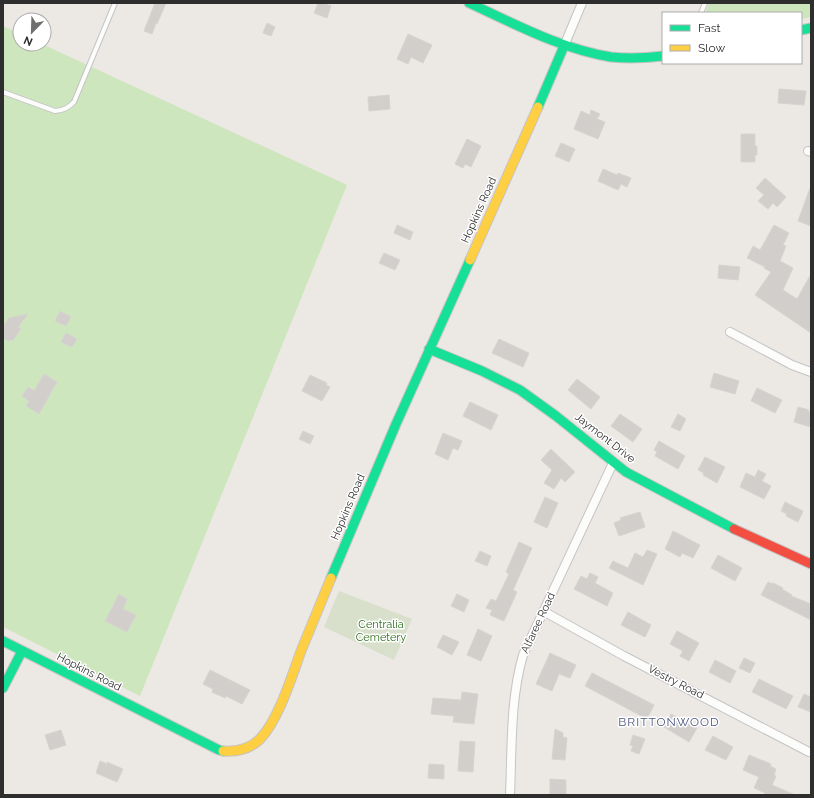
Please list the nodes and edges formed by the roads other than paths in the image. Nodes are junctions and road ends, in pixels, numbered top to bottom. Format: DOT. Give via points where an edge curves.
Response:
graph roads {
  1 [pos="115,3"];
  2 [pos="469,3"];
  3 [pos="582,3"];
  4 [pos="564,46"];
  5 [pos="662,56"];
  6 [pos="3,92"];
  7 [pos="730,332"];
  8 [pos="429,349"];
  9 [pos="811,372"];
  10 [pos="613,462"];
  11 [pos="811,564"];
  12 [pos="543,611"];
  13 [pos="3,641"];
  14 [pos="22,651"];
  15 [pos="3,688"];
  16 [pos="809,752"];
  17 [pos="510,795"];
  1 -- 6 [label="lane" via="74,102 69,108 55,111"];
  2 -- 4 [label="main road"];
  3 -- 4 [label="street, Hopkins Road"];
  4 -- 5 [label="main road" via="609,57"];
  4 -- 8 [label="main road, Hopkins Road"];
  7 -- 9 [label="street" via="792,365"];
  8 -- 10 [label="main road, Jaymont Drive" via="489,375 531,397"];
  8 -- 14 [label="main road, Hopkins Road" via="326,588 280,704 258,741 237,751 219,750"];
  10 -- 11 [label="main road, Jaymont Drive" via="626,472 735,530"];
  10 -- 12 [label="street, Alfaree Road"];
  12 -- 16 [label="street, Vestry Road"];
  12 -- 17 [label="street, Alfaree Road" via="523,655 518,673"];
  13 -- 14 [label="main road, Hopkins Road"];
  14 -- 15 [label="main road"];
}
